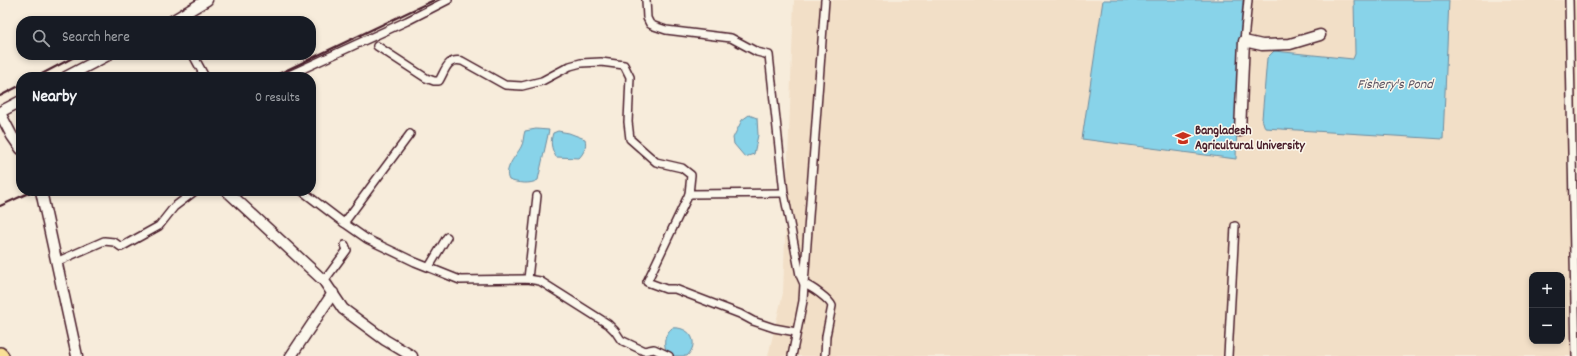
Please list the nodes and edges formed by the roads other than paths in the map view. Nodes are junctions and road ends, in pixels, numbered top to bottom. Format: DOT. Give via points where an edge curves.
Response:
graph roads {
  1 [pos="207,0"];
  2 [pos="448,0"];
  3 [pos="646,0"];
  4 [pos="825,0"];
  5 [pos="1248,0"];
  6 [pos="1569,0"];
  7 [pos="181,16"];
  8 [pos="1320,35"];
  9 [pos="1244,41"];
  10 [pos="377,46"];
  11 [pos="98,60"];
  12 [pos="196,60"];
  13 [pos="76,72"];
  14 [pos="203,72"];
  15 [pos="296,72"];
  16 [pos="16,104"];
  17 [pos="0,112"];
  18 [pos="1240,131"];
  19 [pos="410,134"];
  20 [pos="16,142"];
  21 [pos="784,193"];
  22 [pos="689,194"];
  23 [pos="42,196"];
  24 [pos="188,196"];
  25 [pos="232,196"];
  26 [pos="309,196"];
  27 [pos="537,196"];
  28 [pos="344,223"];
  29 [pos="1235,226"];
  30 [pos="447,237"];
  31 [pos="346,245"];
  32 [pos="1576,258"];
  33 [pos="56,262"];
  34 [pos="429,267"];
  35 [pos="528,279"];
  36 [pos="324,281"];
  37 [pos="804,284"];
  38 [pos="333,293"];
  39 [pos="796,332"];
  40 [pos="0,354"];
  41 [pos="2,356"];
  42 [pos="77,356"];
  43 [pos="292,356"];
  44 [pos="412,356"];
  45 [pos="669,356"];
  46 [pos="792,356"];
  47 [pos="825,356"];
  48 [pos="1228,356"];
  49 [pos="1576,356"];
  1 -- 7 [label="street"];
  2 -- 15 [label="street"];
  3 -- 21 [label="street" via="647,18 654,26 666,30 731,38 756,52 769,55"];
  4 -- 37 [label="street"];
  5 -- 9 [label="street"];
  6 -- 32 [label="street"];
  8 -- 9 [label="street" via="1290,44 1262,45"];
  9 -- 18 [label="street"];
  10 -- 22 [label="street" via="434,81 439,81 448,65 456,60 511,86 542,81 581,63 624,65 630,76 630,139 656,162 682,168 691,176"];
  11 -- 13 [label="street"];
  12 -- 14 [label="street"];
  16 -- 17 [label="street"];
  17 -- 20 [label="street"];
  19 -- 28 [label="street"];
  21 -- 22 [label="street"];
  21 -- 37 [label="street"];
  22 -- 39 [label="street" via="647,282 666,289 675,289 753,321"];
  23 -- 33 [label="street"];
  24 -- 33 [label="street" via="174,207 159,226 121,247 114,242 104,241"];
  25 -- 36 [label="street"];
  26 -- 28 [label="street"];
  27 -- 35 [label="street"];
  28 -- 34 [label="street" via="367,239"];
  29 -- 48 [label="street"];
  30 -- 34 [label="street"];
  31 -- 36 [label="street" via="347,250"];
  32 -- 49 [label="street"];
  33 -- 42 [label="street"];
  34 -- 35 [label="street" via="460,280"];
  35 -- 45 [label="street" via="540,281 608,324 621,340 644,351 654,349"];
  36 -- 38 [label="street"];
  37 -- 39 [label="street"];
  37 -- 47 [label="street" via="812,287 832,306"];
  38 -- 43 [label="street"];
  38 -- 44 [label="street" via="343,309"];
  39 -- 46 [label="street"];
  40 -- 41 [label="highway"];
}
